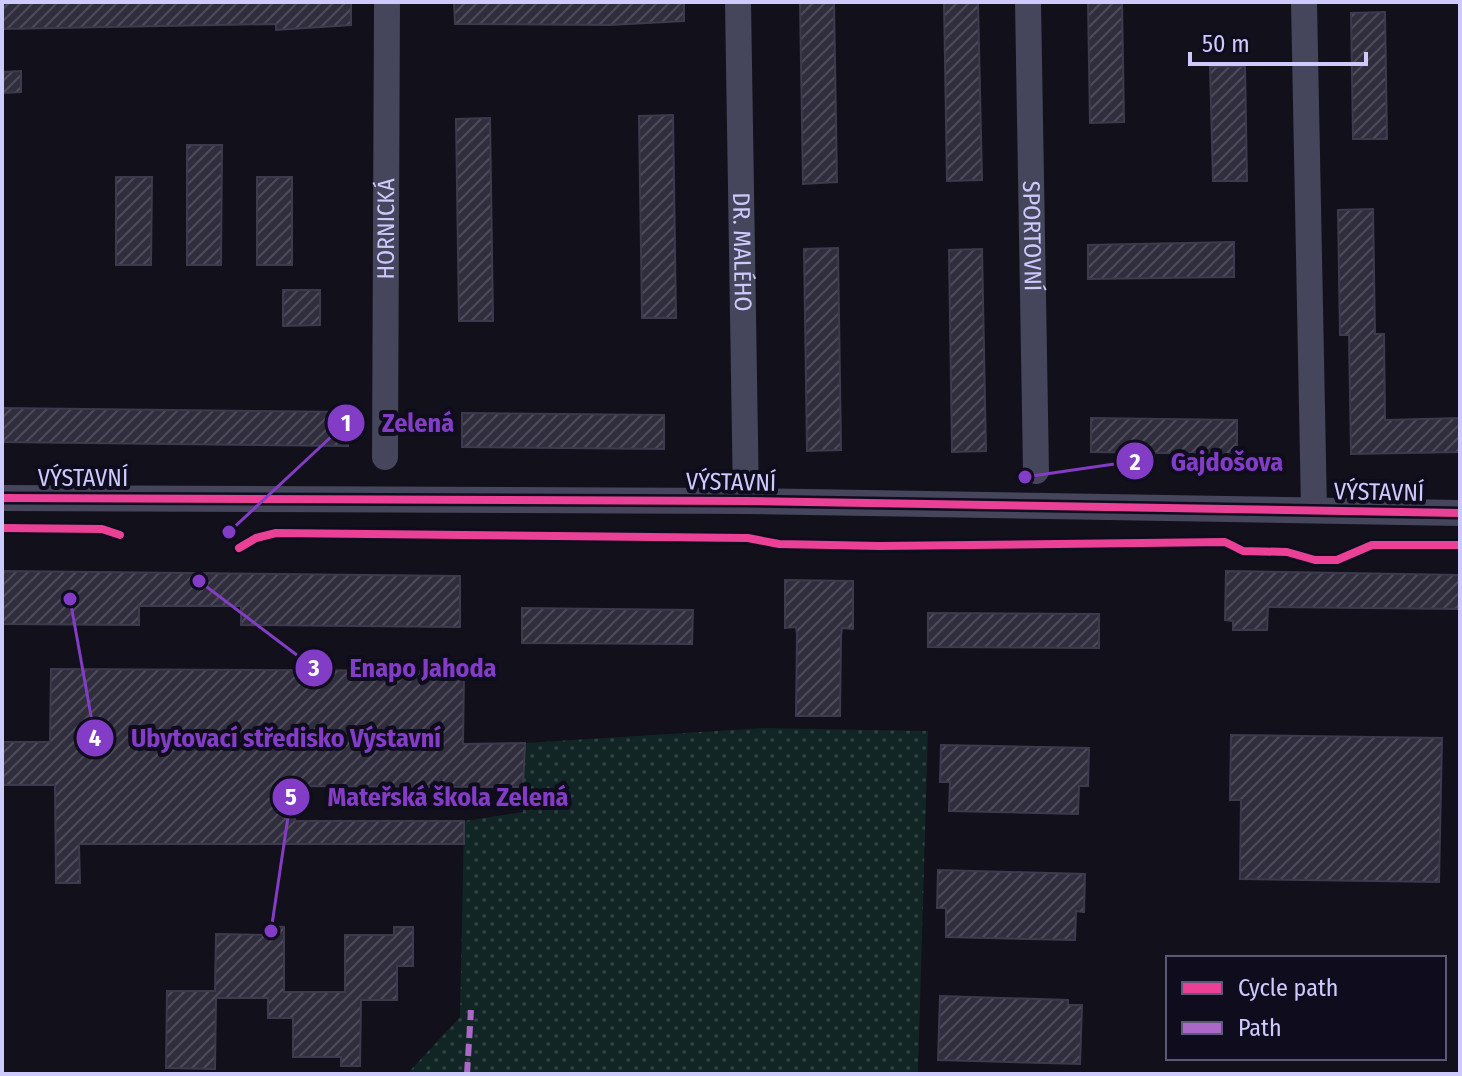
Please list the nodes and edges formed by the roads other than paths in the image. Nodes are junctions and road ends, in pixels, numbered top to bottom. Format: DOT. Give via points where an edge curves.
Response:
graph roads {
  1 [pos="387,2"];
  2 [pos="738,2"];
  3 [pos="1028,2"];
  4 [pos="1304,2"];
  5 [pos="385,457"];
  6 [pos="1036,471"];
  7 [pos="2,498"];
  8 [pos="746,501"];
  9 [pos="1314,510"];
  10 [pos="1460,513"];
  1 -- 5 [label="street, HORNICKÁ"];
  2 -- 8 [label="street, DR. MALÉHO"];
  3 -- 6 [label="street, SPORTOVNÍ"];
  4 -- 9 [label="street"];
  7 -- 8 [label="street, VÝSTAVNÍ"];
  8 -- 9 [label="street, VÝSTAVNÍ"];
  9 -- 10 [label="street, VÝSTAVNÍ"];
}
